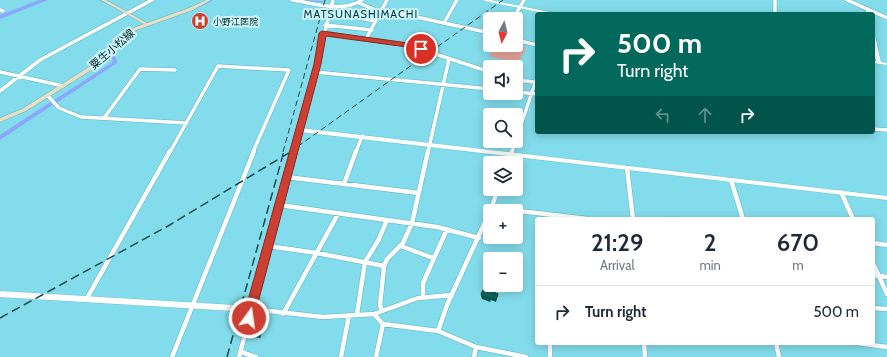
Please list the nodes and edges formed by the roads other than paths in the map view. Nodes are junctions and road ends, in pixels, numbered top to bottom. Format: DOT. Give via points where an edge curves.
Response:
graph roads {
  1 [pos="103,0"];
  2 [pos="152,0"];
  3 [pos="209,0"];
  4 [pos="292,0"];
  5 [pos="333,0"];
  6 [pos="362,0"];
  7 [pos="387,0"];
  8 [pos="457,0"];
  9 [pos="485,0"];
  10 [pos="524,0"];
  11 [pos="775,0"];
  12 [pos="847,0"];
  13 [pos="360,3"];
  14 [pos="331,4"];
  15 [pos="521,7"];
  16 [pos="328,12"];
  17 [pos="380,12"];
  18 [pos="518,12"];
  19 [pos="545,12"];
  20 [pos="775,12"];
  21 [pos="867,12"];
  22 [pos="128,13"];
  23 [pos="875,14"];
  24 [pos="886,17"];
  25 [pos="375,21"];
  26 [pos="444,23"];
  27 [pos="145,24"];
  28 [pos="325,25"];
  29 [pos="372,30"];
  30 [pos="483,31"];
  31 [pos="322,33"];
  32 [pos="366,39"];
  33 [pos="523,42"];
  34 [pos="535,45"];
  35 [pos="875,45"];
  36 [pos="448,59"];
  37 [pos="875,62"];
  38 [pos="879,63"];
  39 [pos="887,64"];
  40 [pos="174,70"];
  41 [pos="483,70"];
  42 [pos="0,72"];
  43 [pos="315,72"];
  44 [pos="19,77"];
  45 [pos="523,81"];
  46 [pos="535,82"];
  47 [pos="442,84"];
  48 [pos="63,86"];
  49 [pos="483,88"];
  50 [pos="0,91"];
  51 [pos="523,92"];
  52 [pos="530,93"];
  53 [pos="535,94"];
  54 [pos="48,96"];
  55 [pos="104,118"];
  56 [pos="0,120"];
  57 [pos="523,122"];
  58 [pos="187,123"];
  59 [pos="875,129"];
  60 [pos="300,130"];
  61 [pos="887,130"];
  62 [pos="362,136"];
  63 [pos="430,145"];
  64 [pos="513,148"];
  65 [pos="511,154"];
  66 [pos="627,168"];
  67 [pos="286,177"];
  68 [pos="731,180"];
  69 [pos="344,184"];
  70 [pos="841,192"];
  71 [pos="419,193"];
  72 [pos="887,198"];
  73 [pos="279,205"];
  74 [pos="338,214"];
  75 [pos="523,214"];
  76 [pos="552,217"];
  77 [pos="633,217"];
  78 [pos="742,217"];
  79 [pos="852,217"];
  80 [pos="387,220"];
  81 [pos="412,223"];
  82 [pos="483,227"];
  83 [pos="447,229"];
  84 [pos="478,238"];
  85 [pos="875,243"];
  86 [pos="887,245"];
  87 [pos="268,246"];
  88 [pos="401,246"];
  89 [pos="317,253"];
  90 [pos="433,258"];
  91 [pos="365,262"];
  92 [pos="384,266"];
  93 [pos="876,275"];
  94 [pos="887,277"];
  95 [pos="0,294"];
  96 [pos="887,294"];
  97 [pos="452,295"];
  98 [pos="423,297"];
  99 [pos="86,300"];
  100 [pos="194,306"];
  101 [pos="875,308"];
  102 [pos="251,309"];
  103 [pos="887,310"];
  104 [pos="382,311"];
  105 [pos="283,314"];
  106 [pos="357,314"];
  107 [pos="374,314"];
  108 [pos="349,315"];
  109 [pos="382,324"];
  110 [pos="438,331"];
  111 [pos="550,345"];
  112 [pos="644,345"];
  113 [pos="776,345"];
  114 [pos="872,345"];
  115 [pos="476,346"];
  116 [pos="887,347"];
  117 [pos="240,354"];
  118 [pos="172,357"];
  119 [pos="256,357"];
  120 [pos="341,357"];
  121 [pos="376,357"];
  122 [pos="474,357"];
  123 [pos="526,357"];
  124 [pos="550,357"];
  125 [pos="645,357"];
  126 [pos="779,357"];
  1 -- 22 [label="main road"];
  2 -- 22 [label="street"];
  3 -- 27 [label="main road, 粟生小松線"];
  4 -- 14 [label="street"];
  5 -- 14 [label="street"];
  6 -- 13 [label="street"];
  7 -- 17 [label="street"];
  8 -- 26 [label="street"];
  9 -- 15 [label="street"];
  10 -- 15 [label="street"];
  11 -- 20 [label="street"];
  12 -- 21 [label="street"];
  13 -- 14 [label="street" via="346,6"];
  13 -- 17 [label="street"];
  14 -- 16 [label="street"];
  15 -- 18 [label="street"];
  15 -- 19 [label="street"];
  16 -- 25 [label="street"];
  16 -- 28 [label="street"];
  17 -- 25 [label="street"];
  17 -- 26 [label="street" via="384,10"];
  22 -- 27 [label="main road"];
  22 -- 44 [label="street" via="40,60"];
  23 -- 24 [label="street"];
  25 -- 29 [label="street"];
  26 -- 30 [label="street"];
  27 -- 48 [label="main road, 粟生小松線" via="126,34 102,59"];
  28 -- 29 [label="street"];
  28 -- 31 [label="street"];
  29 -- 32 [label="street"];
  31 -- 32 [label="street"];
  31 -- 43 [label="street"];
  32 -- 41 [label="street" via="408,45"];
  33 -- 34 [label="street"];
  35 -- 38 [label="street"];
  36 -- 47 [label="street"];
  37 -- 38 [label="street"];
  38 -- 39 [label="street"];
  40 -- 55 [label="street" via="140,69"];
  42 -- 44 [label="street"];
  43 -- 47 [label="street"];
  43 -- 60 [label="street"];
  44 -- 48 [label="street"];
  44 -- 50 [label="street"];
  45 -- 46 [label="street"];
  46 -- 52 [label="street"];
  47 -- 49 [label="street"];
  47 -- 63 [label="street"];
  48 -- 54 [label="main road, 粟生小松線"];
  51 -- 52 [label="street"];
  52 -- 53 [label="street"];
  52 -- 57 [label="street"];
  54 -- 55 [label="street" via="59,108 68,113 80,117"];
  54 -- 56 [label="main road, 粟生小松線"];
  55 -- 58 [label="street"];
  58 -- 99 [label="street"];
  58 -- 100 [label="street" via="218,66 289,70"];
  59 -- 61 [label="street"];
  60 -- 62 [label="street"];
  60 -- 67 [label="street"];
  62 -- 63 [label="street"];
  62 -- 69 [label="street"];
  63 -- 65 [label="street"];
  63 -- 71 [label="street"];
  64 -- 65 [label="street"];
  65 -- 66 [label="street"];
  66 -- 68 [label="street"];
  66 -- 77 [label="street"];
  67 -- 69 [label="street"];
  67 -- 73 [label="street"];
  68 -- 70 [label="street"];
  68 -- 78 [label="street"];
  69 -- 71 [label="street"];
  70 -- 72 [label="street"];
  70 -- 79 [label="street"];
  71 -- 81 [label="street"];
  73 -- 74 [label="street"];
  73 -- 87 [label="street"];
  74 -- 80 [label="street"];
  74 -- 89 [label="street"];
  75 -- 76 [label="street"];
  80 -- 81 [label="street"];
  80 -- 91 [label="street"];
  81 -- 83 [label="street"];
  81 -- 88 [label="street"];
  82 -- 84 [label="street"];
  83 -- 84 [label="street"];
  83 -- 90 [label="street"];
  84 -- 97 [label="street"];
  85 -- 86 [label="street"];
  87 -- 89 [label="street"];
  87 -- 102 [label="street"];
  88 -- 90 [label="street"];
  88 -- 92 [label="street" via="387,259"];
  89 -- 91 [label="street"];
  89 -- 105 [label="street"];
  90 -- 98 [label="street" via="423,283"];
  91 -- 92 [label="street"];
  91 -- 106 [label="street"];
  92 -- 104 [label="street" via="380,305"];
  93 -- 94 [label="street"];
  93 -- 96 [label="street"];
  95 -- 99 [label="street"];
  97 -- 98 [label="street"];
  97 -- 110 [label="street"];
  98 -- 104 [label="street"];
  99 -- 100 [label="street"];
  100 -- 102 [label="street"];
  100 -- 118 [label="street"];
  101 -- 103 [label="street"];
  102 -- 105 [label="street"];
  102 -- 117 [label="street"];
  104 -- 107 [label="street"];
  105 -- 108 [label="street" via="323,318"];
  106 -- 107 [label="street"];
  106 -- 108 [label="street"];
  107 -- 109 [label="street"];
  108 -- 120 [label="street"];
  109 -- 110 [label="street"];
  109 -- 121 [label="street"];
  110 -- 115 [label="street"];
  111 -- 124 [label="street"];
  112 -- 125 [label="street"];
  113 -- 126 [label="street"];
  114 -- 116 [label="street"];
  115 -- 122 [label="street"];
  115 -- 123 [label="street"];
  117 -- 119 [label="street"];
}
